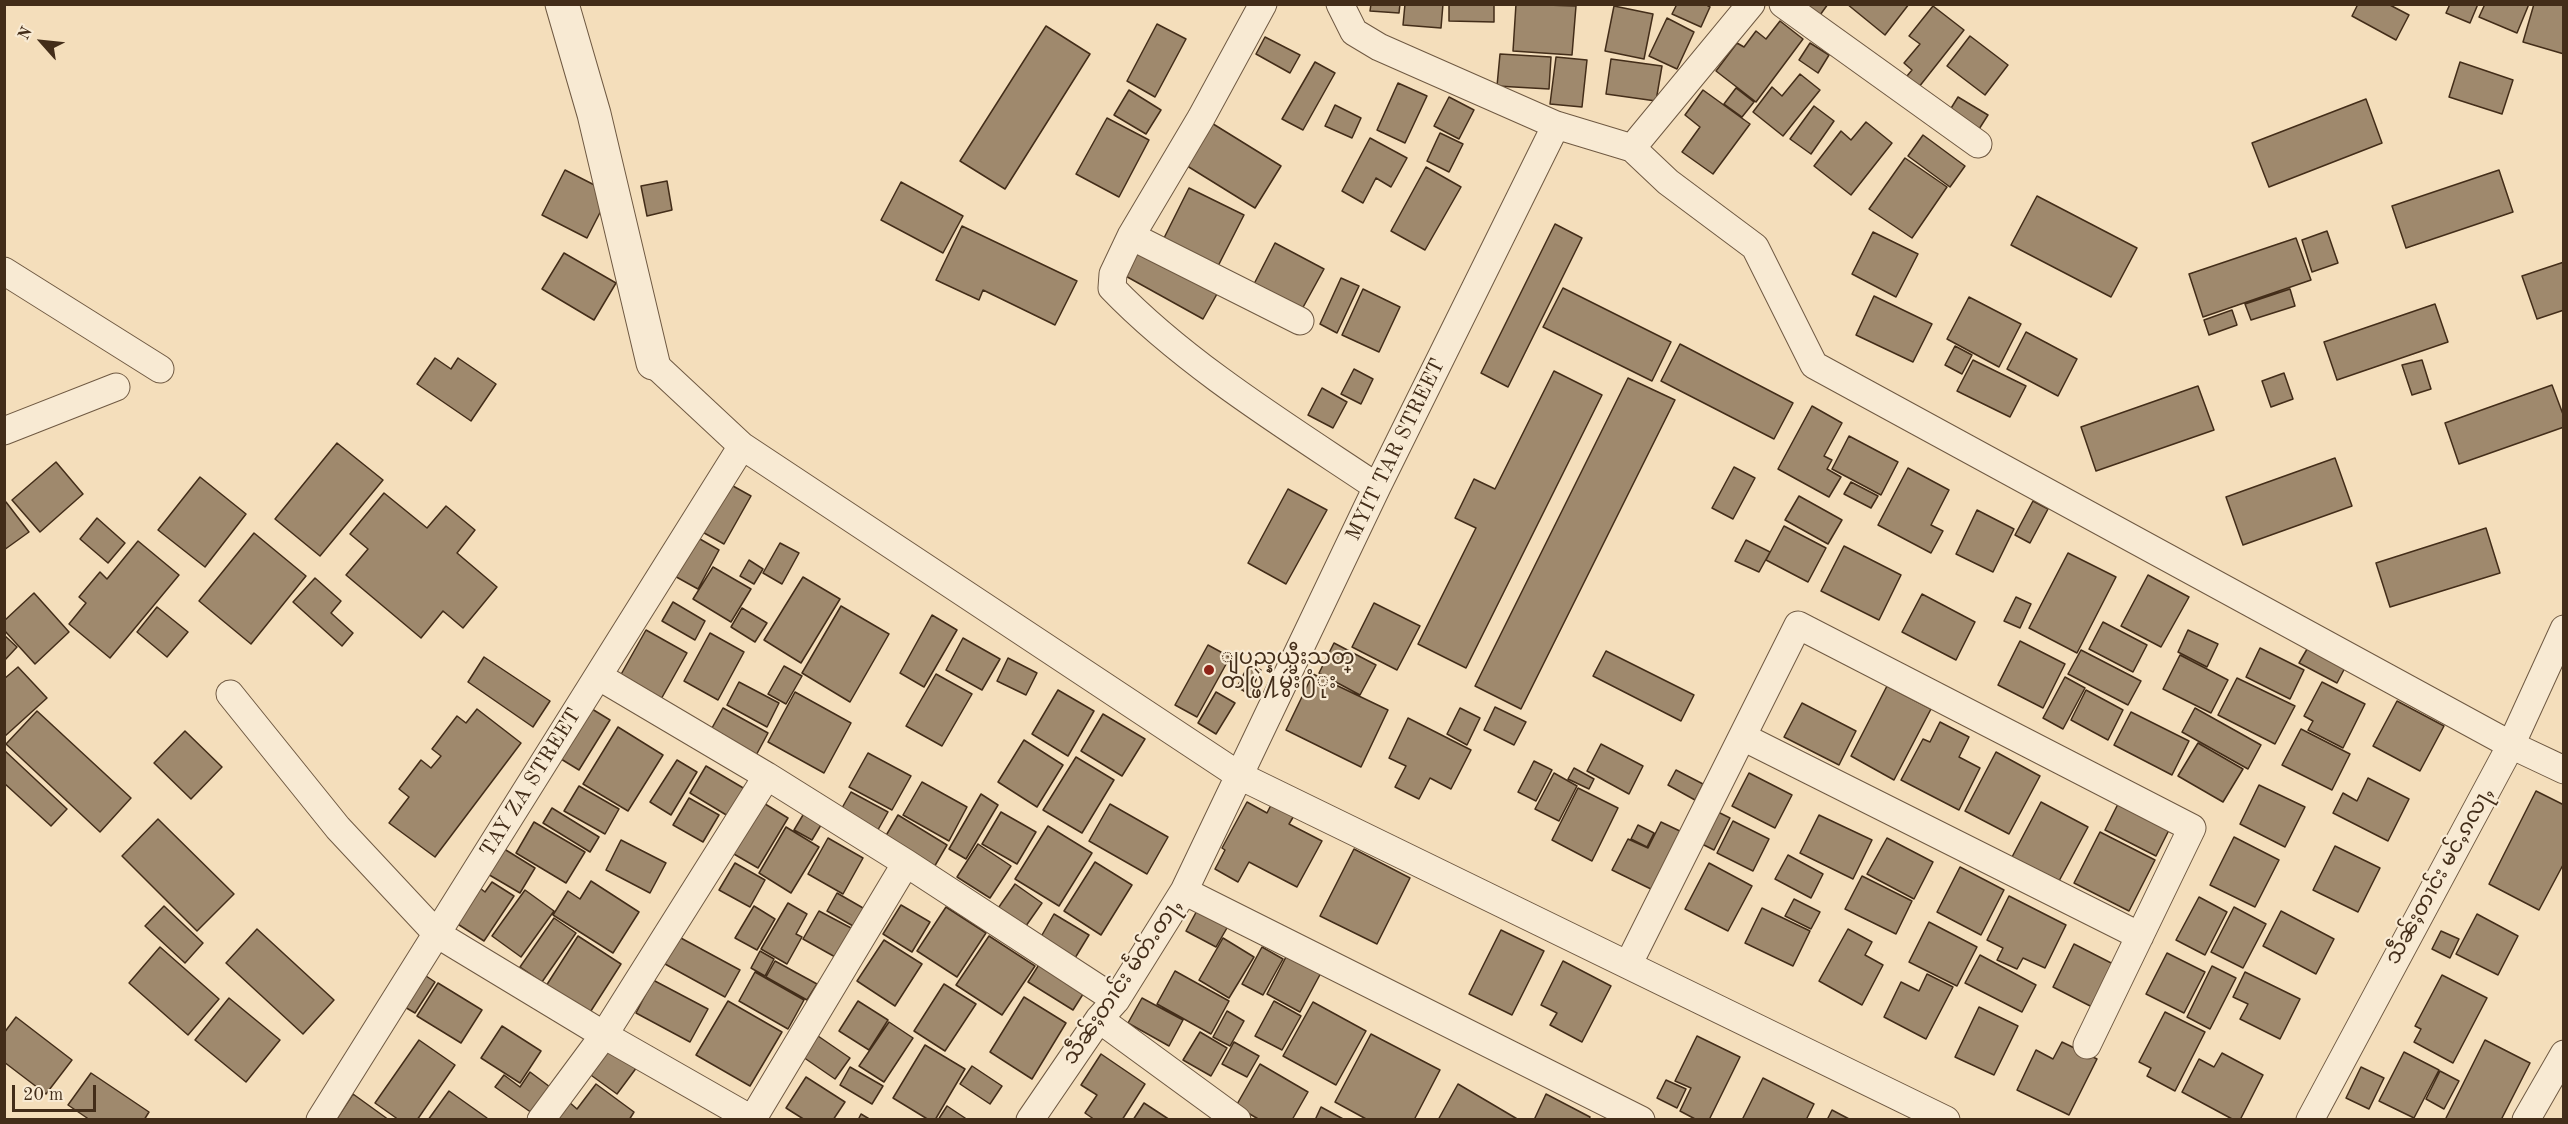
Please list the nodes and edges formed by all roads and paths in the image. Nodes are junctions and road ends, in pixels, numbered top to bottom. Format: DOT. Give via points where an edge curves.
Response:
graph roads {
  1 [pos="562,4"];
  2 [pos="1263,4"];
  3 [pos="1340,4"];
  4 [pos="1751,4"];
  5 [pos="1782,4"];
  6 [pos="1556,125"];
  7 [pos="1978,144"];
  8 [pos="1632,148"];
  9 [pos="1131,236"];
  10 [pos="4,271"];
  11 [pos="1300,321"];
  12 [pos="652,363"];
  13 [pos="160,369"];
  14 [pos="116,387"];
  15 [pos="4,431"];
  16 [pos="742,446"];
  17 [pos="1377,487"];
  18 [pos="2564,629"];
  19 [pos="598,676"];
  20 [pos="230,694"];
  21 [pos="1743,737"];
  22 [pos="2511,745"];
  23 [pos="2564,770"];
  24 [pos="767,776"];
  25 [pos="1239,776"];
  26 [pos="906,863"];
  27 [pos="1184,891"];
  28 [pos="437,934"];
  29 [pos="2140,936"];
  30 [pos="1628,964"];
  31 [pos="1107,1010"];
  32 [pos="604,1035"];
  33 [pos="2087,1045"];
  34 [pos="2564,1054"];
  35 [pos="1627,1116"];
  36 [pos="320,1119"];
  37 [pos="541,1119"];
  38 [pos="752,1119"];
  39 [pos="1030,1119"];
  40 [pos="1237,1119"];
  41 [pos="1946,1119"];
  42 [pos="2310,1119"];
  43 [pos="2526,1119"];
  1 -- 12 [label="street" via="594,114"];
  2 -- 9 [label="street"];
  3 -- 6 [label="street" via="1354,32 1379,47"];
  4 -- 8 [label="street"];
  5 -- 7 [label="street"];
  6 -- 8 [label="street"];
  6 -- 17 [label="street, MYIT TAR STREET"];
  8 -- 22 [label="street" via="1668,182 1755,247 1814,365"];
  9 -- 11 [label="street"];
  9 -- 17 [label="street" via="1113,274 1112,288 1128,305 1186,354"];
  10 -- 13 [label="street"];
  12 -- 16 [label="street"];
  14 -- 15 [label="street"];
  16 -- 19 [label="street, TAY ZA STREET"];
  16 -- 25 [label="street"];
  17 -- 25 [label="street, MYIT TAR STREET"];
  18 -- 22 [label="street, သဵၼ်ႈတၢင်း မင်ႇၵလႃႇ"];
  19 -- 24 [label="street"];
  19 -- 28 [label="street, TAY ZA STREET"];
  20 -- 28 [label="street" via="338,828"];
  21 -- 29 [label="street"];
  21 -- 29 [label="street" via="1798,625 2192,828"];
  21 -- 30 [label="street"];
  22 -- 23 [label="street"];
  22 -- 42 [label="street, သဵၼ်ႈတၢင်း မင်ႇၵလႃႇ"];
  24 -- 26 [label="street"];
  24 -- 32 [label="street"];
  25 -- 27 [label="street, သဵၼ်ႈတၢင်း မႅတ်ႉတႃႇ"];
  25 -- 30 [label="street"];
  26 -- 31 [label="street"];
  26 -- 38 [label="street"];
  27 -- 31 [label="street, သဵၼ်ႈတၢင်း မႅတ်ႉတႃႇ"];
  27 -- 35 [label="street"];
  28 -- 32 [label="street"];
  28 -- 36 [label="street, TAY ZA STREET"];
  29 -- 33 [label="street"];
  30 -- 41 [label="street"];
  31 -- 39 [label="street, သဵၼ်ႈတၢင်း မႅတ်ႉတႃႇ"];
  31 -- 40 [label="street"];
  32 -- 37 [label="street"];
  32 -- 38 [label="street"];
  34 -- 43 [label="street"];
}
